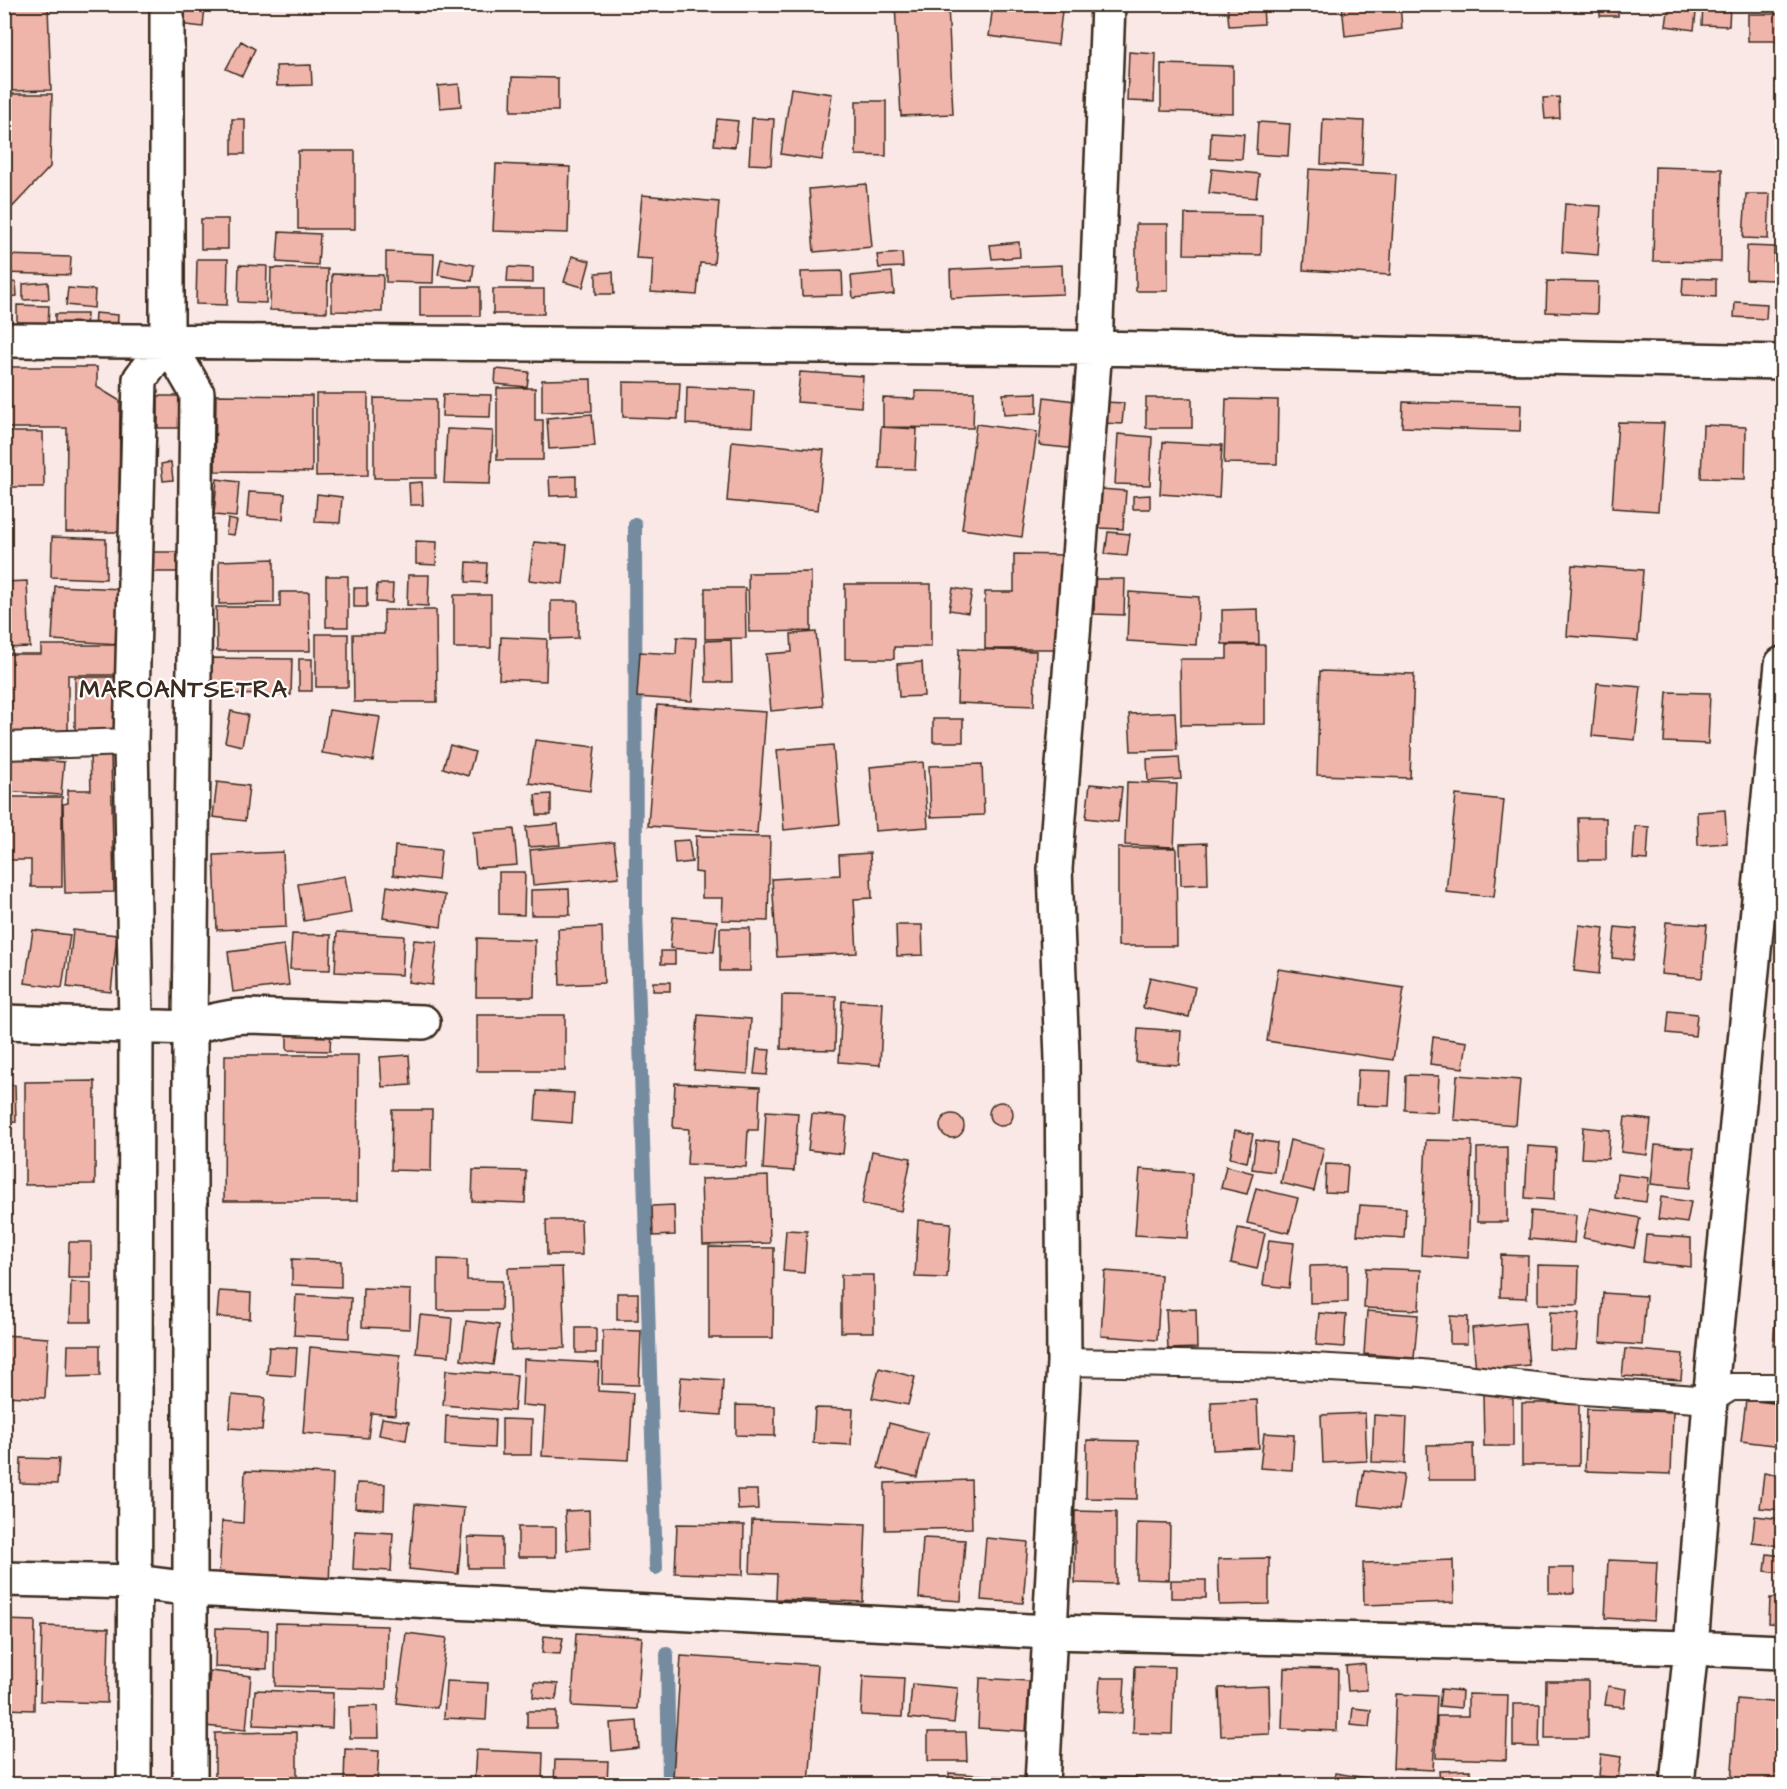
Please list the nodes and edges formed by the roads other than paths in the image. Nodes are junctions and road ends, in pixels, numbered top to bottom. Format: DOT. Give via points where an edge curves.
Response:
graph roads {
  1 [pos="168,4"];
  2 [pos="1108,4"];
  3 [pos="4,340"];
  4 [pos="167,341"];
  5 [pos="1095,348"];
  6 [pos="1782,362"];
  7 [pos="1782,664"];
  8 [pos="131,742"];
  9 [pos="4,746"];
  10 [pos="4,1022"];
  11 [pos="423,1022"];
  12 [pos="136,1025"];
  13 [pos="190,1028"];
  14 [pos="1064,1362"];
  15 [pos="1782,1387"];
  16 [pos="1710,1400"];
  17 [pos="4,1580"];
  18 [pos="136,1582"];
  19 [pos="191,1589"];
  20 [pos="1050,1632"];
  21 [pos="1692,1648"];
  22 [pos="1782,1652"];
  23 [pos="134,1785"];
  24 [pos="190,1785"];
  25 [pos="1042,1785"];
  26 [pos="1677,1785"];
  1 -- 4 [label="street"];
  2 -- 5 [label="street"];
  3 -- 4 [label="street"];
  4 -- 5 [label="street"];
  4 -- 8 [label="street" via="140,379"];
  4 -- 13 [label="street" via="197,393"];
  5 -- 6 [label="street"];
  5 -- 14 [label="street" via="1054,869 1062,1059"];
  7 -- 16 [label="street"];
  8 -- 9 [label="lane"];
  8 -- 12 [label="street"];
  10 -- 12 [label="street"];
  11 -- 13 [label="street" via="233,1016"];
  12 -- 13 [label="street"];
  12 -- 18 [label="street"];
  13 -- 19 [label="street"];
  14 -- 16 [label="lane" via="1421,1372 1569,1390"];
  14 -- 20 [label="street"];
  15 -- 16 [label="lane" via="1741,1385"];
  16 -- 21 [label="street"];
  17 -- 18 [label="street"];
  18 -- 19 [label="street"];
  18 -- 23 [label="street"];
  19 -- 20 [label="street"];
  19 -- 24 [label="street"];
  20 -- 21 [label="street"];
  20 -- 25 [label="street"];
  21 -- 22 [label="street"];
  21 -- 26 [label="street"];
}
